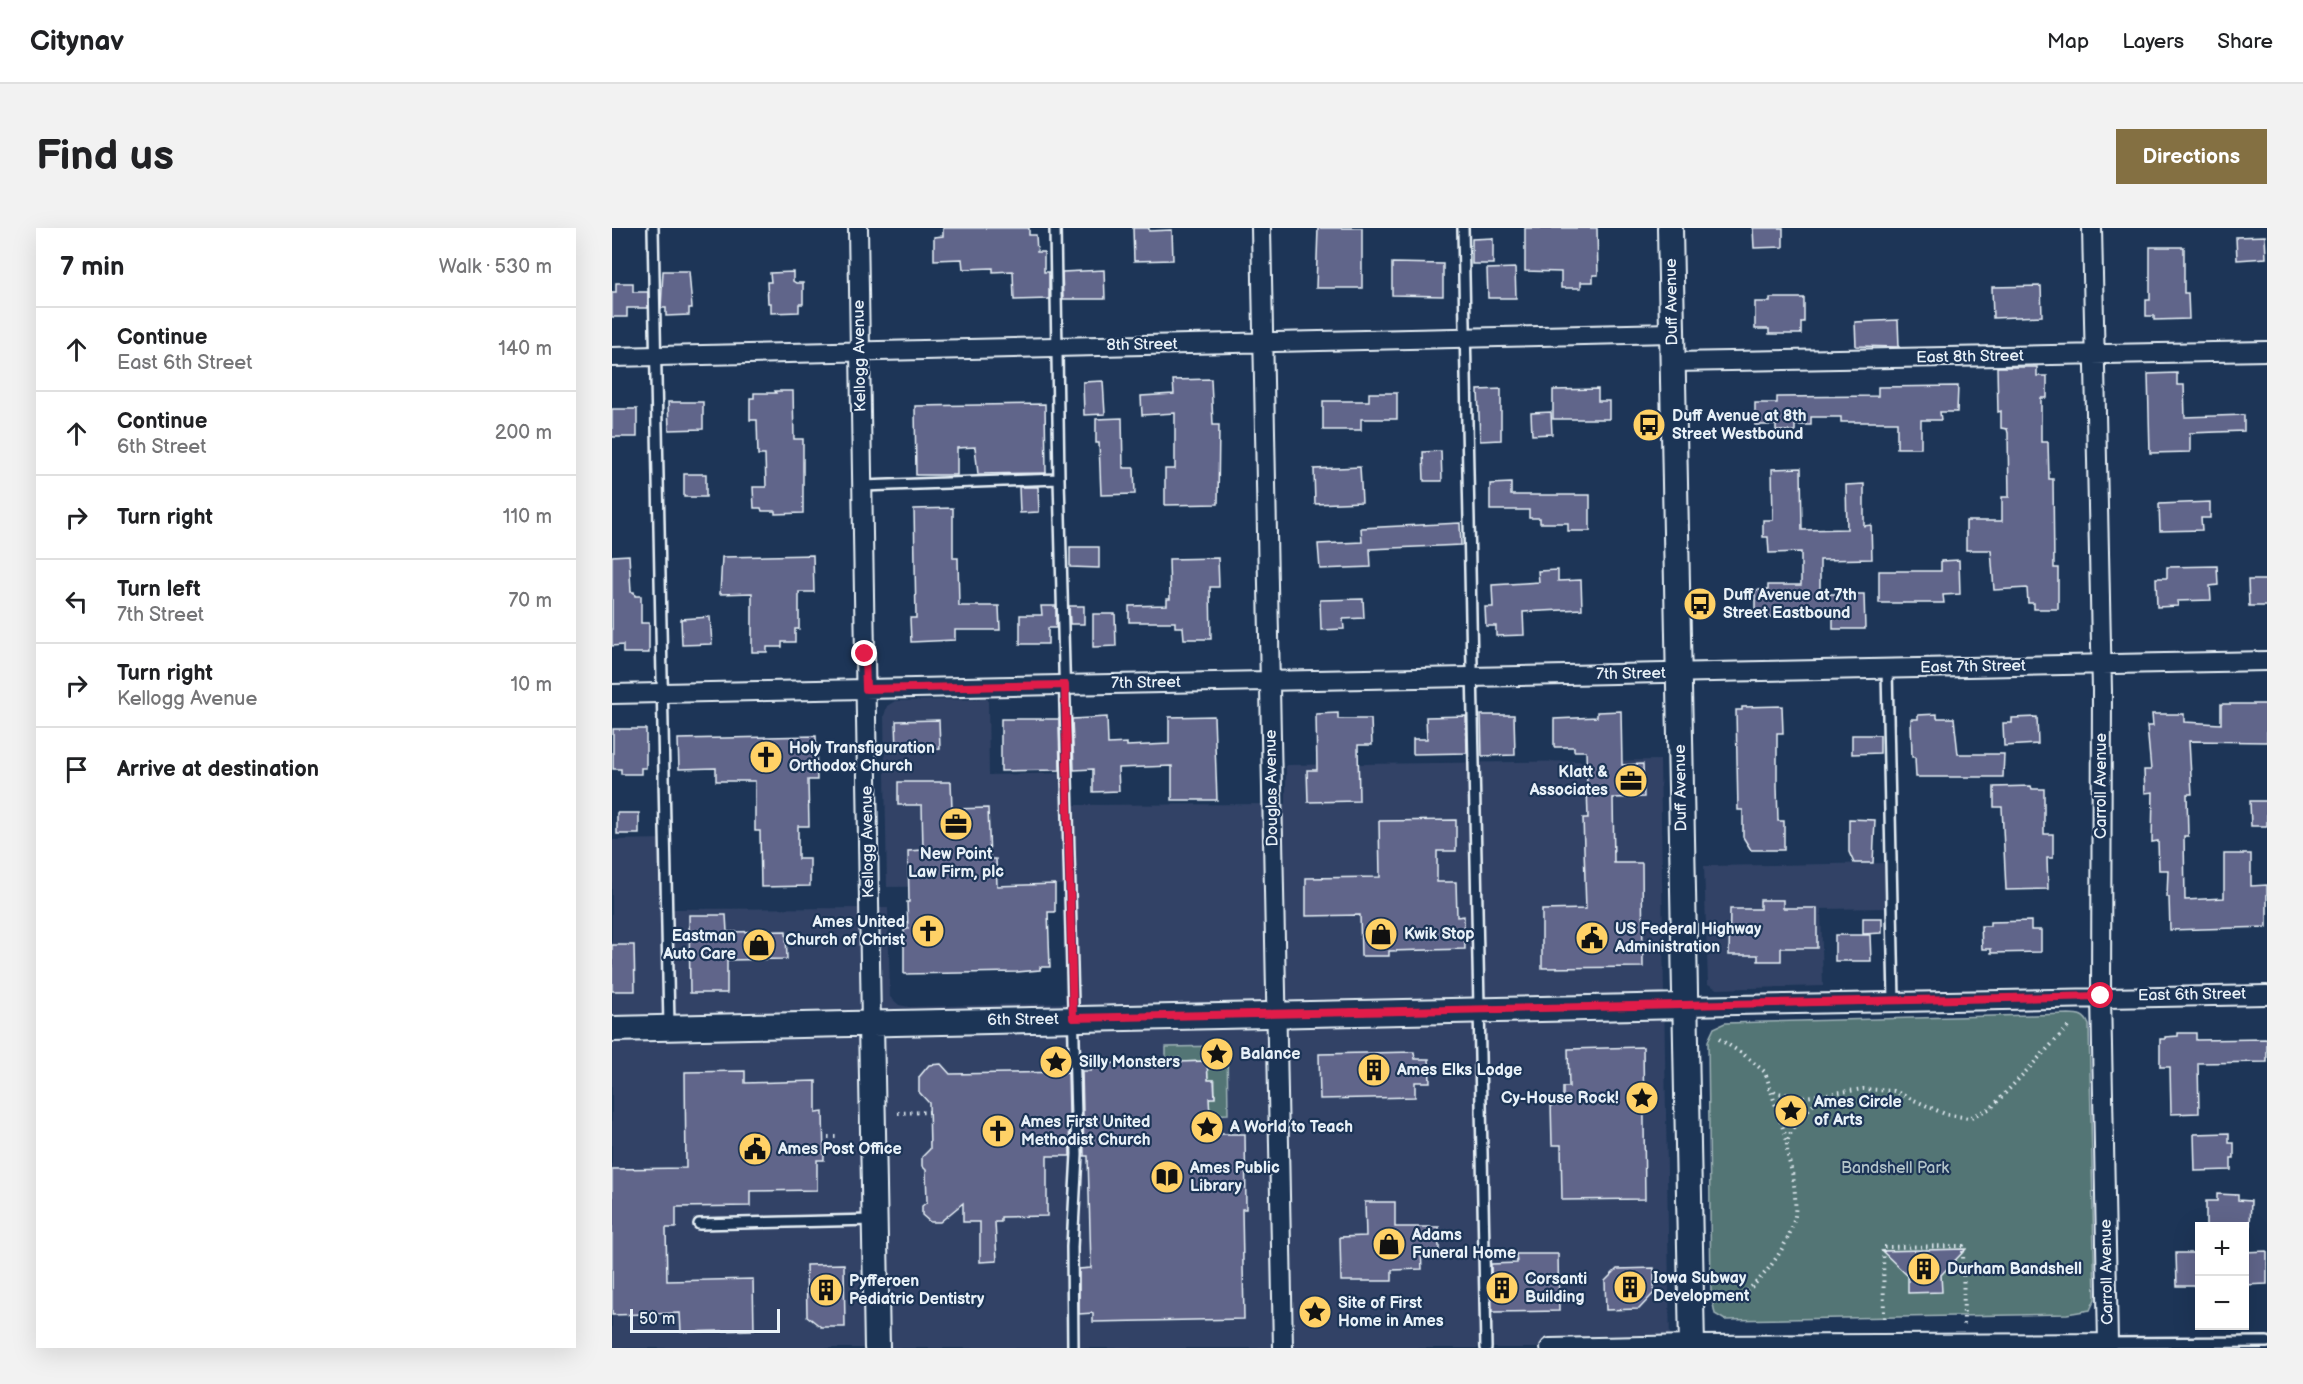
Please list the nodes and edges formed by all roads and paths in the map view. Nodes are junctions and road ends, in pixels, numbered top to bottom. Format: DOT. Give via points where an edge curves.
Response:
graph roads {
  1 [pos="652,228"];
  2 [pos="858,228"];
  3 [pos="1055,228"];
  4 [pos="1261,228"];
  5 [pos="1462,228"];
  6 [pos="1670,228"];
  7 [pos="2092,228"];
  8 [pos="1672,333"];
  9 [pos="1465,338"];
  10 [pos="1264,343"];
  11 [pos="1057,347"];
  12 [pos="2267,351"];
  13 [pos="860,352"];
  14 [pos="2095,355"];
  15 [pos="612,357"];
  16 [pos="654,357"];
  17 [pos="1673,362"];
  18 [pos="1059,479"];
  19 [pos="862,486"];
  20 [pos="2267,661"];
  21 [pos="2101,664"];
  22 [pos="1887,669"];
  23 [pos="1679,673"];
  24 [pos="1471,677"];
  25 [pos="1270,681"];
  26 [pos="1065,685"];
  27 [pos="866,689"];
  28 [pos="663,693"];
  29 [pos="612,694"];
  30 [pos="2267,995"];
  31 [pos="2101,996"];
  32 [pos="1894,1001"];
  33 [pos="1685,1006"];
  34 [pos="1478,1010"];
  35 [pos="1277,1015"];
  36 [pos="1073,1018"];
  37 [pos="871,1023"];
  38 [pos="2069,1026"];
  39 [pos="669,1028"];
  40 [pos="612,1029"];
  41 [pos="1719,1039"];
  42 [pos="1770,1088"];
  43 [pos="1829,1093"];
  44 [pos="929,1112"];
  45 [pos="898,1113"];
  46 [pos="828,1137"];
  47 [pos="837,1137"];
  48 [pos="1787,1142"];
  49 [pos="875,1220"];
  50 [pos="699,1224"];
  51 [pos="1726,1303"];
  52 [pos="1964,1316"];
  53 [pos="1884,1318"];
  54 [pos="2267,1342"];
  55 [pos="2108,1343"];
  56 [pos="1692,1346"];
  57 [pos="877,1348"];
  58 [pos="1073,1348"];
  59 [pos="1283,1348"];
  60 [pos="1486,1348"];
  61 [pos="1550,1348"];
  1 -- 16 [label="lane"];
  2 -- 13 [label="street, Kellogg Avenue"];
  3 -- 11 [label="lane"];
  4 -- 10 [label="street, Douglas Avenue"];
  5 -- 9 [label="lane"];
  6 -- 8 [label="main road, Duff Avenue"];
  7 -- 14 [label="street, Carroll Avenue"];
  8 -- 9 [label="street, 8th Street"];
  8 -- 17 [label="main road, Duff Avenue"];
  9 -- 10 [label="street, 8th Street"];
  9 -- 24 [label="lane"];
  10 -- 11 [label="street, 8th Street"];
  10 -- 25 [label="street, Douglas Avenue"];
  11 -- 13 [label="street, 8th Street"];
  11 -- 18 [label="lane"];
  12 -- 14 [label="street, East 8th Street"];
  13 -- 16 [label="street, 8th Street"];
  13 -- 19 [label="street, Kellogg Avenue"];
  14 -- 17 [label="street, East 8th Street"];
  14 -- 21 [label="street, Carroll Avenue"];
  15 -- 16 [label="street, 8th Street"];
  16 -- 28 [label="lane"];
  17 -- 23 [label="main road, Duff Avenue"];
  18 -- 19 [label="lane"];
  18 -- 26 [label="lane"];
  19 -- 27 [label="street, Kellogg Avenue"];
  20 -- 21 [label="street, East 7th Street"];
  21 -- 22 [label="street, East 7th Street"];
  21 -- 31 [label="street, Carroll Avenue"];
  22 -- 23 [label="street, East 7th Street"];
  22 -- 32 [label="lane"];
  23 -- 24 [label="street, 7th Street"];
  23 -- 33 [label="main road, Duff Avenue"];
  24 -- 25 [label="street, 7th Street"];
  24 -- 34 [label="lane"];
  25 -- 26 [label="street, 7th Street"];
  25 -- 35 [label="street, Douglas Avenue"];
  26 -- 27 [label="street, 7th Street"];
  26 -- 36 [label="lane"];
  27 -- 28 [label="street, 7th Street"];
  27 -- 37 [label="street, Kellogg Avenue"];
  28 -- 29 [label="street, 7th Street"];
  28 -- 39 [label="lane"];
  30 -- 31 [label="street, East 6th Street"];
  31 -- 32 [label="street, East 6th Street"];
  31 -- 55 [label="street, Carroll Avenue"];
  32 -- 33 [label="street, East 6th Street"];
  33 -- 34 [label="main road, 6th Street"];
  33 -- 56 [label="main road, Duff Avenue"];
  34 -- 35 [label="main road, 6th Street"];
  34 -- 60 [label="lane"];
  35 -- 36 [label="main road, 6th Street"];
  35 -- 59 [label="street, Douglas Avenue"];
  36 -- 37 [label="main road, 6th Street"];
  36 -- 58 [label="lane" via="1077,1154 1072,1247"];
  37 -- 39 [label="main road, 6th Street"];
  37 -- 49 [label="main road, Kellogg Avenue"];
  38 -- 43 [label="path" via="1991,1108 1969,1118 1945,1113 1894,1091"];
  39 -- 40 [label="main road, 6th Street"];
  41 -- 42 [label="path" via="1764,1072"];
  42 -- 43 [label="path" via="1777,1093 1805,1096"];
  42 -- 48 [label="path"];
  43 -- 48 [label="path" via="1797,1123"];
  44 -- 45 [label="path"];
  46 -- 47 [label="path"];
  48 -- 51 [label="path" via="1794,1184 1791,1225 1772,1264 1746,1292"];
  49 -- 50 [label="lane"];
  49 -- 57 [label="main road, Kellogg Avenue"];
  52 -- 53 [label="path" via="1963,1246 1882,1247"];
  54 -- 55 [label="lane"];
  55 -- 56 [label="street"];
  56 -- 61 [label="street"];
}
